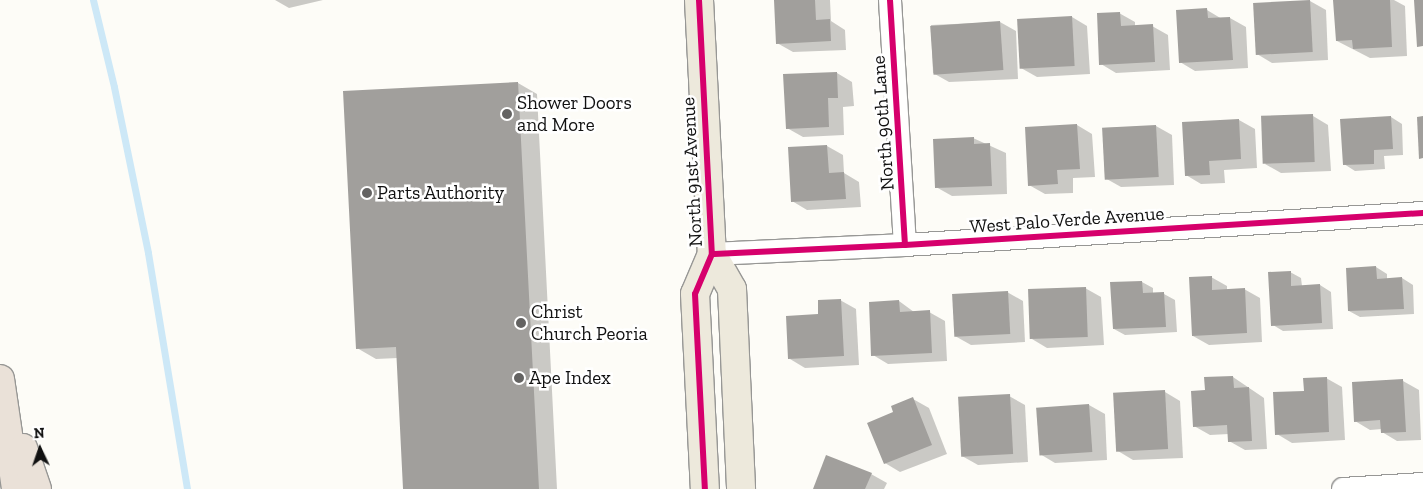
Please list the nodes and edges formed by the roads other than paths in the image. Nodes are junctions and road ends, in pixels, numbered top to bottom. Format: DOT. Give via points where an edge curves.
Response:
graph roads {
  1 [pos="699,0"];
  2 [pos="890,0"];
  3 [pos="1423,213"];
  4 [pos="905,245"];
  5 [pos="712,254"];
  6 [pos="1,382"];
  7 [pos="1423,484"];
  8 [pos="16,489"];
  9 [pos="37,489"];
  10 [pos="705,489"];
  11 [pos="741,489"];
  12 [pos="1343,489"];
  1 -- 5 [label="main road, North 91st Avenue"];
  2 -- 4 [label="street, North 90th Lane"];
  3 -- 4 [label="street, West Palo Verde Avenue"];
  4 -- 5 [label="street, West Palo Verde Avenue"];
  5 -- 10 [label="main road, North 91st Avenue" via="696,294"];
  5 -- 11 [label="main road, North 91st Avenue" via="732,289"];
  6 -- 8 [label="highway"];
  6 -- 9 [label="highway"];
  7 -- 12 [label="street"];
}
